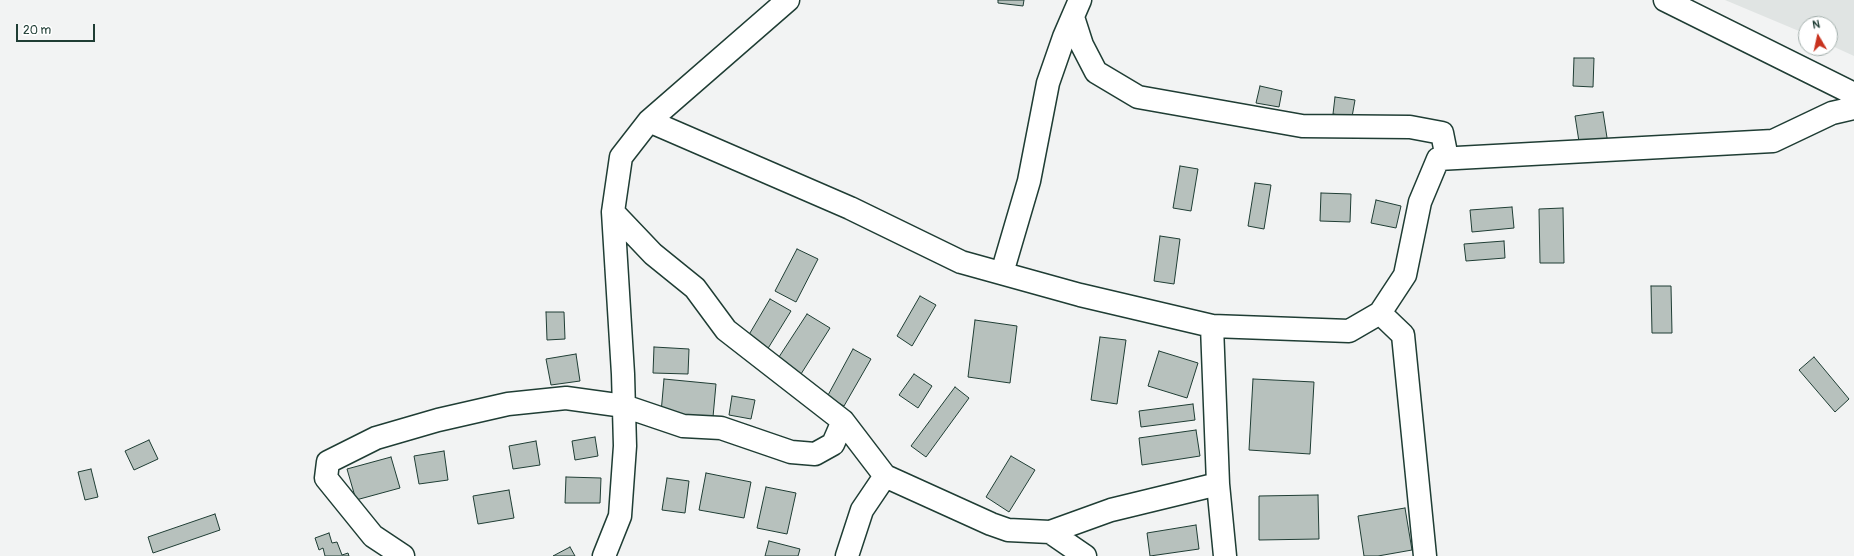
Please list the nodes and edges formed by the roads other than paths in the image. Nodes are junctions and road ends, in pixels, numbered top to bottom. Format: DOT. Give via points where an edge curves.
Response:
graph roads {
  1 [pos="788,0"];
  2 [pos="1665,0"];
  3 [pos="1076,9"];
  4 [pos="1854,94"];
  5 [pos="1854,108"];
  6 [pos="649,121"];
  7 [pos="1447,158"];
  8 [pos="612,212"];
  9 [pos="1002,273"];
  10 [pos="1380,313"];
  11 [pos="1212,326"];
  12 [pos="624,406"];
  13 [pos="843,421"];
  14 [pos="886,476"];
  15 [pos="1218,484"];
  16 [pos="1050,532"];
  17 [pos="404,556"];
  18 [pos="604,556"];
  19 [pos="847,556"];
  20 [pos="1085,556"];
  21 [pos="1225,556"];
  22 [pos="1425,556"];
  1 -- 6 [label="street"];
  2 -- 4 [label="street"];
  3 -- 7 [label="street" via="1082,45 1096,72 1138,97 1302,126 1410,126 1442,133"];
  3 -- 9 [label="street" via="1048,83 1029,181"];
  5 -- 7 [label="street" via="1832,114 1773,142"];
  6 -- 8 [label="street" via="620,157"];
  6 -- 9 [label="street" via="850,208 962,262"];
  7 -- 10 [label="street" via="1438,159 1420,202 1405,275"];
  8 -- 12 [label="street"];
  8 -- 13 [label="street" via="653,254 695,288 726,330"];
  9 -- 11 [label="street" via="1080,295"];
  10 -- 11 [label="street" via="1349,331"];
  10 -- 22 [label="street" via="1404,334"];
  11 -- 15 [label="street"];
  12 -- 13 [label="street" via="683,426 720,428 791,452 815,454 833,444"];
  12 -- 17 [label="street" via="566,398 508,404 376,438 328,462 326,478 373,536"];
  12 -- 18 [label="street" via="625,446 620,516"];
  13 -- 14 [label="street"];
  14 -- 16 [label="street" via="1008,530"];
  14 -- 19 [label="street" via="862,510"];
  15 -- 16 [label="street" via="1111,510"];
  15 -- 21 [label="street"];
  16 -- 20 [label="street"];
}
